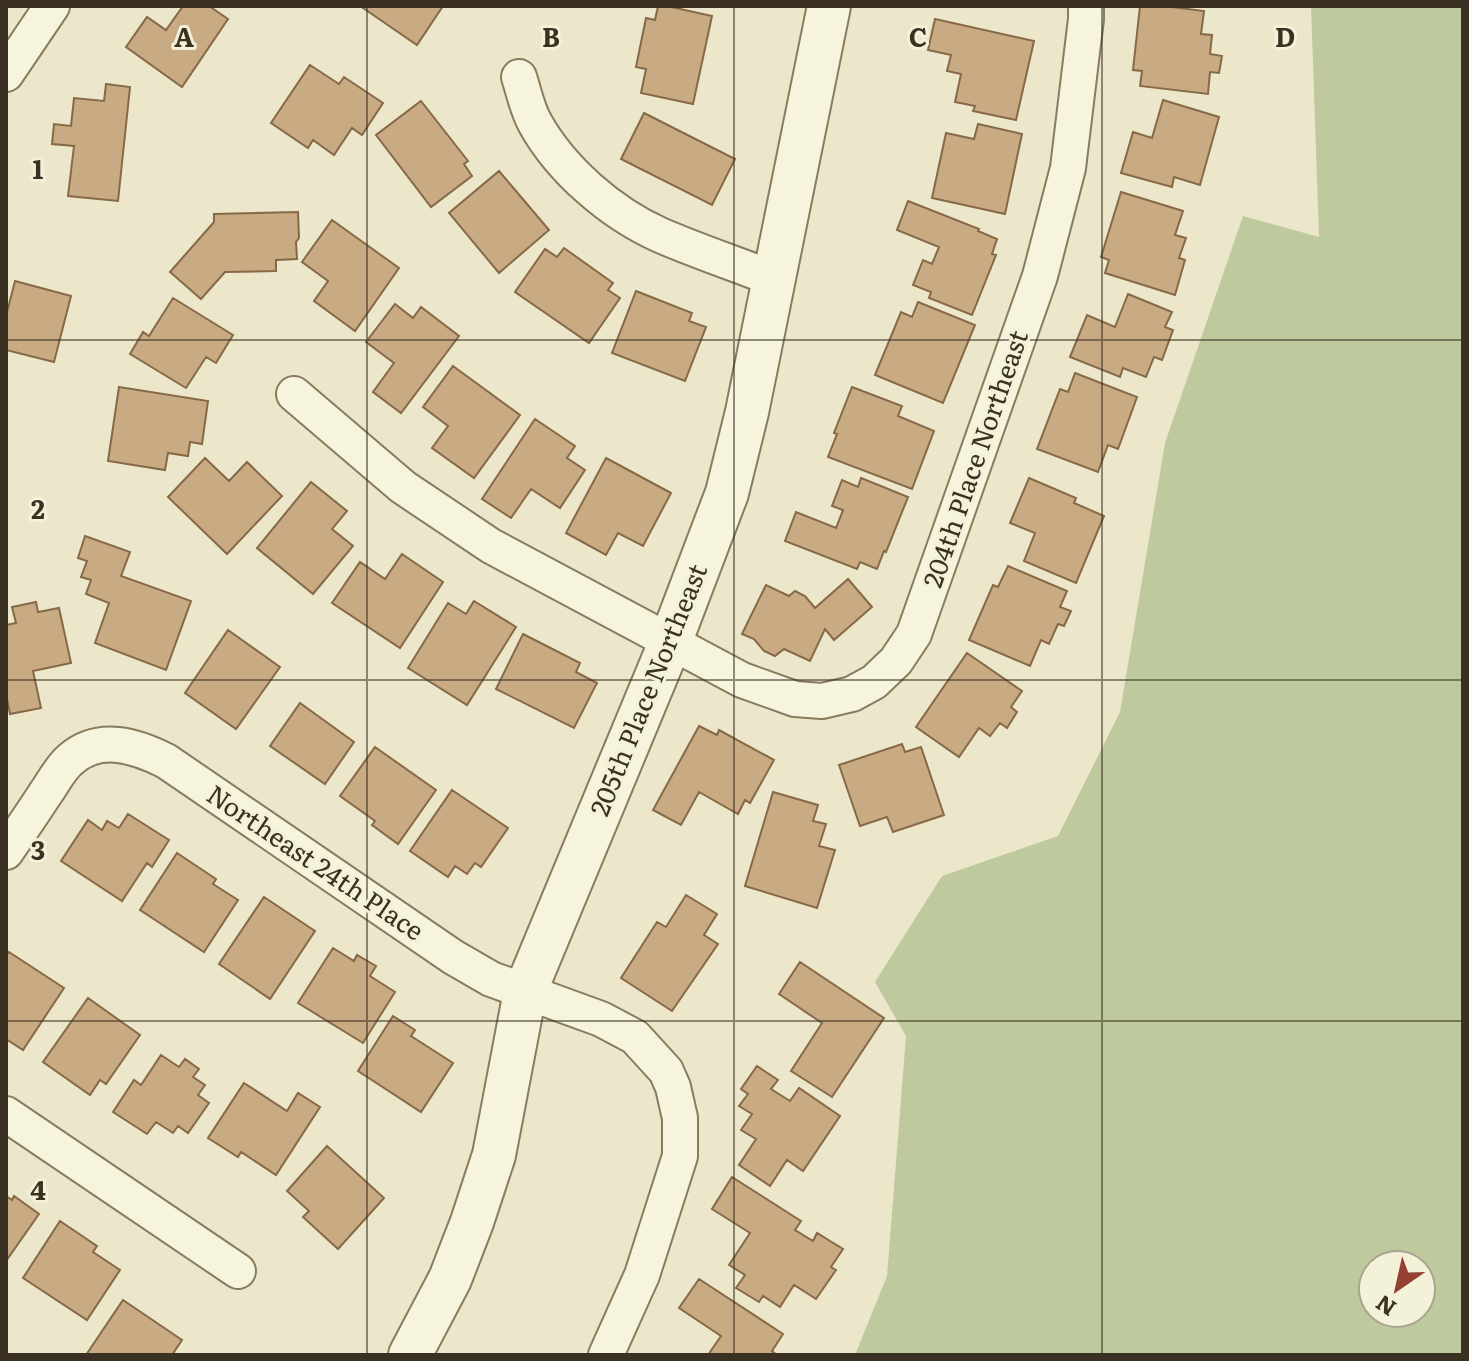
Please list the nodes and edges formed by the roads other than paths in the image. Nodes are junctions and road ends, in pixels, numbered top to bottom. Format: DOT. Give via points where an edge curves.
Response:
graph roads {
  1 [pos="52,6"];
  2 [pos="829,6"];
  3 [pos="1086,6"];
  4 [pos="6,74"];
  5 [pos="519,77"];
  6 [pos="774,279"];
  7 [pos="294,394"];
  8 [pos="670,643"];
  9 [pos="6,852"];
  10 [pos="525,992"];
  11 [pos="6,1114"];
  12 [pos="238,1271"];
  13 [pos="410,1355"];
  14 [pos="606,1355"];
  1 -- 4 [label="street"];
  2 -- 6 [label="street, 205th Place Northeast"];
  3 -- 8 [label="street, 204th Place Northeast" via="1068,168 1040,276 905,648 874,682 822,701 795,699 742,680"];
  5 -- 6 [label="street" via="533,120 555,155 584,184 659,234"];
  6 -- 8 [label="street, 205th Place Northeast" via="727,493"];
  7 -- 8 [label="street, 204th Place Northeast" via="403,487 491,546"];
  8 -- 10 [label="street, 205th Place Northeast"];
  9 -- 10 [label="street, Northeast 24th Place" via="71,758 103,744 127,745 166,761 453,957"];
  10 -- 13 [label="street, 205th Place Northeast" via="494,1155 450,1279"];
  10 -- 14 [label="street, Northeast 24th Place" via="635,1037 666,1071 680,1118 680,1156 642,1275"];
  11 -- 12 [label="street"];
}
